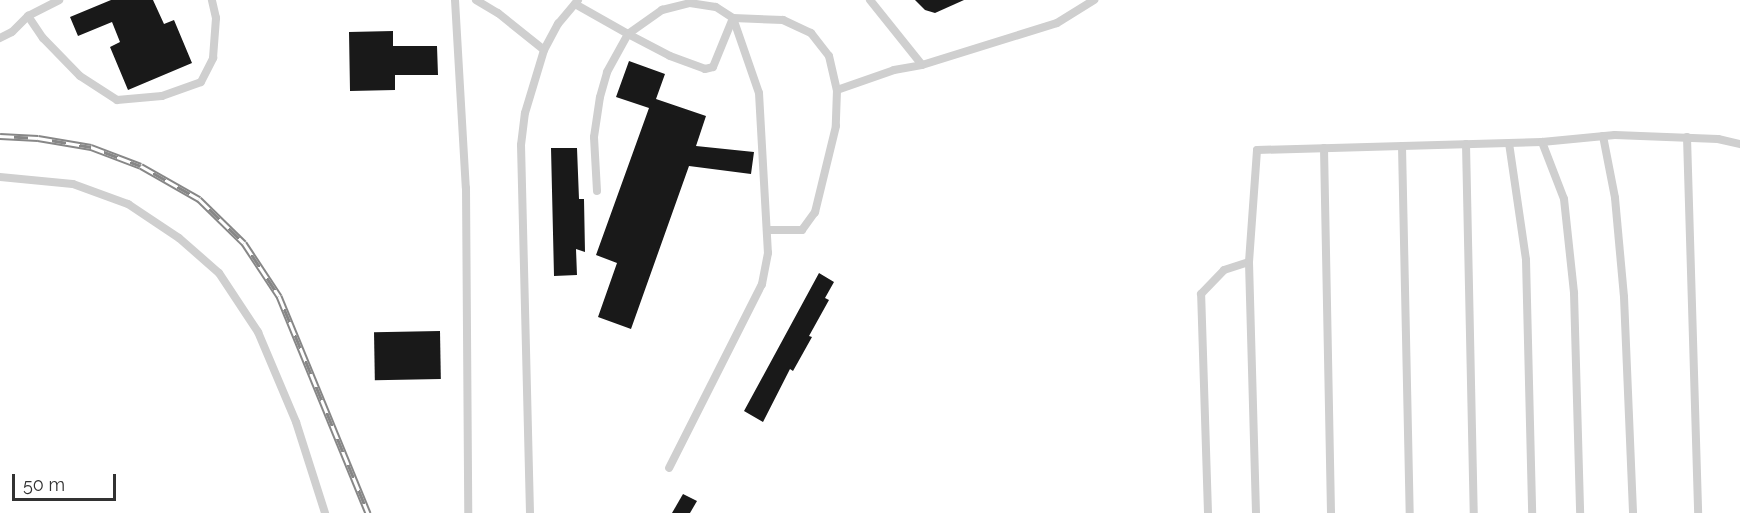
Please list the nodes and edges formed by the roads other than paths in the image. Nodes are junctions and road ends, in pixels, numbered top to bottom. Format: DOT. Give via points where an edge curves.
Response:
graph roads {
  1 [pos="59,0"];
  2 [pos="212,0"];
  3 [pos="455,0"];
  4 [pos="476,0"];
  5 [pos="870,0"];
  6 [pos="1094,0"];
  7 [pos="577,2"];
  8 [pos="28,16"];
  9 [pos="733,18"];
  10 [pos="628,34"];
  11 [pos="0,38"];
  12 [pos="544,50"];
  13 [pos="922,65"];
  14 [pos="837,90"];
  15 [pos="1603,136"];
  16 [pos="1687,137"];
  17 [pos="1509,142"];
  18 [pos="1542,142"];
  19 [pos="1466,144"];
  20 [pos="1740,144"];
  21 [pos="1402,146"];
  22 [pos="1324,148"];
  23 [pos="0,177"];
  24 [pos="597,191"];
  25 [pos="767,230"];
  26 [pos="1249,262"];
  27 [pos="669,468"];
  28 [pos="468,488"];
  29 [pos="325,513"];
  30 [pos="468,513"];
  31 [pos="476,513"];
  32 [pos="530,513"];
  33 [pos="1208,513"];
  34 [pos="1256,513"];
  35 [pos="1331,513"];
  36 [pos="1410,513"];
  37 [pos="1474,513"];
  38 [pos="1532,513"];
  39 [pos="1580,513"];
  40 [pos="1632,513"];
  41 [pos="1698,513"];
  1 -- 8 [label="lane"];
  2 -- 8 [label="lane" via="216,18 213,58 201,82 162,96 117,100 80,76 43,38"];
  3 -- 28 [label="lane" via="466,188"];
  4 -- 12 [label="lane"];
  5 -- 13 [label="lane"];
  6 -- 13 [label="lane" via="1057,22"];
  7 -- 10 [label="lane"];
  7 -- 12 [label="lane" via="558,24"];
  8 -- 11 [label="lane"];
  9 -- 10 [label="lane" via="716,8 690,3 662,10"];
  9 -- 10 [label="lane" via="713,67 705,69"];
  9 -- 14 [label="lane" via="783,20 811,33 829,56"];
  9 -- 25 [label="lane" via="759,93"];
  10 -- 24 [label="lane" via="607,72 600,97 594,137"];
  12 -- 32 [label="lane" via="521,145"];
  13 -- 14 [label="lane" via="894,70"];
  14 -- 25 [label="lane" via="836,126 815,212 802,230"];
  15 -- 16 [label="lane"];
  15 -- 18 [label="lane"];
  15 -- 40 [label="lane" via="1615,198 1624,297"];
  16 -- 20 [label="lane"];
  16 -- 41 [label="lane"];
  17 -- 18 [label="lane"];
  17 -- 19 [label="lane"];
  17 -- 38 [label="lane" via="1526,260"];
  18 -- 39 [label="lane" via="1564,199 1575,293"];
  19 -- 21 [label="lane"];
  19 -- 37 [label="lane"];
  21 -- 22 [label="lane"];
  21 -- 36 [label="lane"];
  22 -- 26 [label="lane" via="1257,150"];
  22 -- 35 [label="lane"];
  23 -- 29 [label="lane" via="73,183 128,204 179,238 219,273 258,332 296,422"];
  25 -- 27 [label="lane" via="768,253 762,284"];
  26 -- 33 [label="lane" via="1224,270 1201,294"];
  26 -- 34 [label="lane"];
  28 -- 30 [label="lane"];
  28 -- 31 [label="lane"];
}
